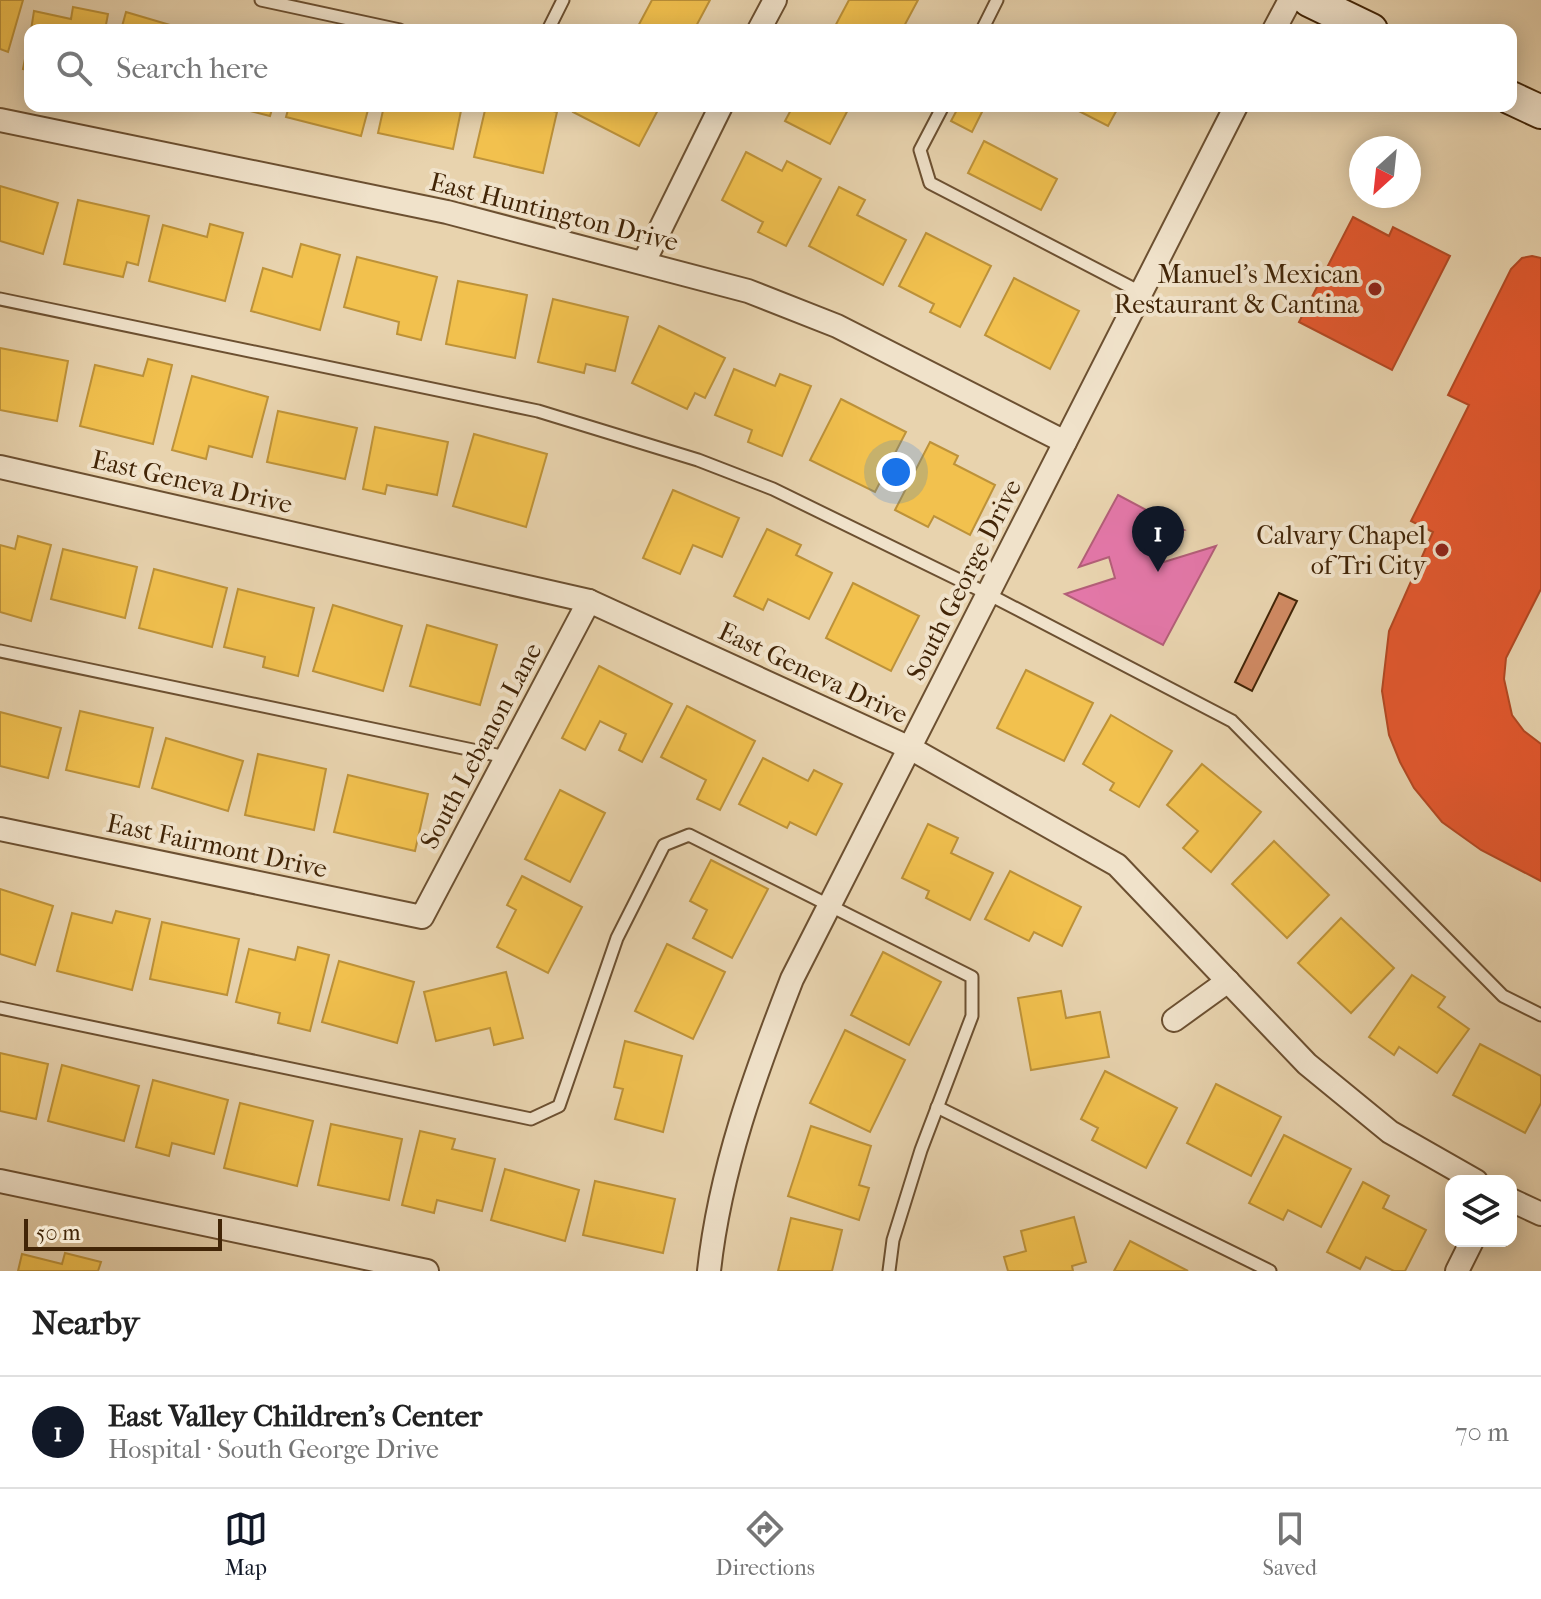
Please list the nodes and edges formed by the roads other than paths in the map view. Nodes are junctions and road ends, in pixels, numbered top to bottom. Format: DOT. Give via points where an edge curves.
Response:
graph roads {
  1 [pos="261,0"];
  2 [pos="563,0"];
  3 [pos="775,0"];
  4 [pos="997,0"];
  5 [pos="1290,0"];
  6 [pos="1309,0"];
  7 [pos="372,24"];
  8 [pos="551,24"];
  9 [pos="762,24"];
  10 [pos="985,24"];
  11 [pos="1277,24"];
  12 [pos="1359,24"];
  13 [pos="1517,101"];
  14 [pos="718,112"];
  15 [pos="940,112"];
  16 [pos="1233,112"];
  17 [pos="1541,112"];
  18 [pos="0,120"];
  19 [pos="644,262"];
  20 [pos="1142,293"];
  21 [pos="0,299"];
  22 [pos="1065,442"];
  23 [pos="0,467"];
  24 [pos="988,594"];
  25 [pos="589,601"];
  26 [pos="0,651"];
  27 [pos="910,748"];
  28 [pos="506,757"];
  29 [pos="0,829"];
  30 [pos="830,906"];
  31 [pos="422,917"];
  32 [pos="1228,981"];
  33 [pos="0,1008"];
  34 [pos="1541,1015"];
  35 [pos="1174,1020"];
  36 [pos="937,1107"];
  37 [pos="1465,1175"];
  38 [pos="0,1181"];
  39 [pos="1517,1203"];
  40 [pos="1541,1214"];
  41 [pos="1469,1247"];
  42 [pos="427,1271"];
  43 [pos="709,1271"];
  44 [pos="889,1271"];
  45 [pos="1270,1271"];
  46 [pos="1457,1271"];
  1 -- 7 [label="lane"];
  2 -- 8 [label="lane"];
  3 -- 9 [label="street"];
  4 -- 10 [label="lane"];
  5 -- 11 [label="street"];
  6 -- 12 [label="main road"];
  13 -- 17 [label="main road"];
  14 -- 19 [label="street"];
  15 -- 20 [label="lane" via="920,150 930,183"];
  16 -- 20 [label="street, South George Drive"];
  18 -- 19 [label="street, East Huntington Drive" via="447,212"];
  19 -- 22 [label="street, East Huntington Drive" via="748,291 837,326"];
  20 -- 22 [label="street, South George Drive"];
  21 -- 24 [label="lane" via="538,411 773,489"];
  22 -- 24 [label="street, South George Drive"];
  23 -- 25 [label="street, East Geneva Drive"];
  24 -- 27 [label="street, South George Drive"];
  24 -- 34 [label="lane" via="1232,721 1503,996"];
  25 -- 27 [label="street, East Geneva Drive"];
  25 -- 28 [label="street, South Lebanon Lane"];
  26 -- 28 [label="lane"];
  27 -- 30 [label="street, South George Drive"];
  27 -- 32 [label="street, East Geneva Drive" via="1117,865"];
  28 -- 31 [label="street, South Lebanon Lane"];
  29 -- 31 [label="street, East Fairmont Drive"];
  30 -- 33 [label="lane" via="689,835 664,845 617,938 559,1106 531,1119"];
  30 -- 36 [label="lane" via="972,977 972,1016"];
  30 -- 43 [label="street, South George Drive" via="792,979 748,1094 714,1222"];
  32 -- 35 [label="street"];
  32 -- 37 [label="street, East Geneva Drive" via="1307,1064 1390,1132"];
  36 -- 44 [label="lane" via="893,1240"];
  36 -- 45 [label="lane"];
  38 -- 42 [label="street"];
  39 -- 40 [label="street"];
  41 -- 46 [label="street"];
}
